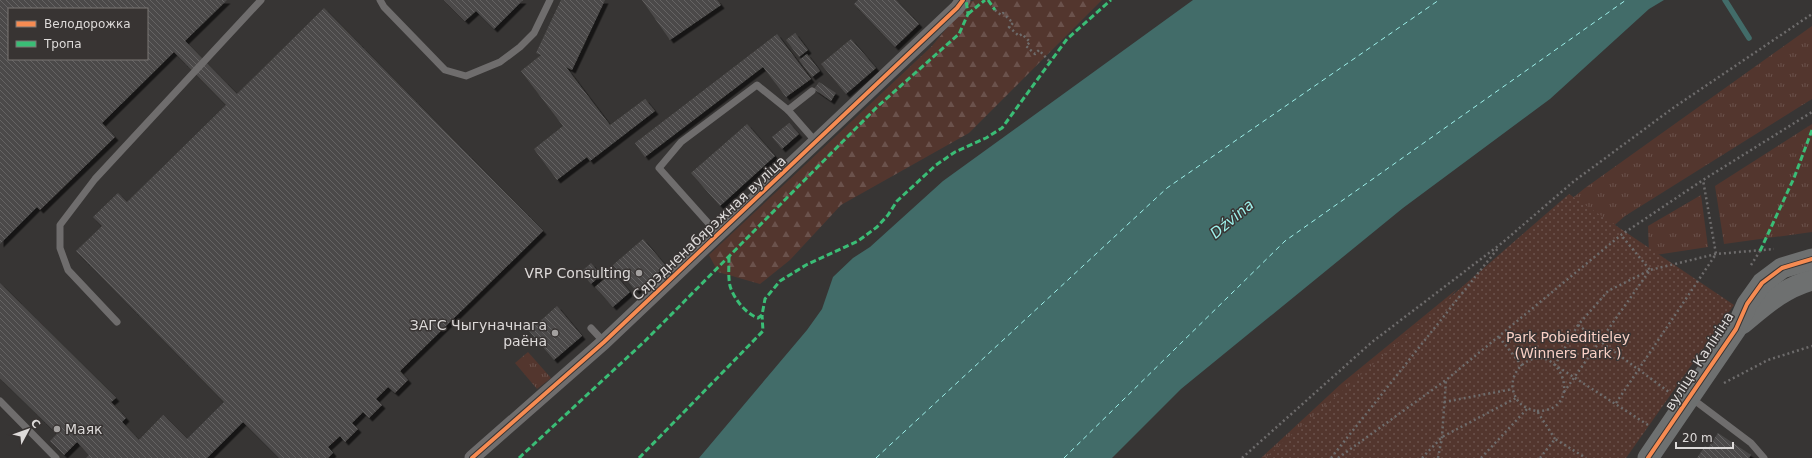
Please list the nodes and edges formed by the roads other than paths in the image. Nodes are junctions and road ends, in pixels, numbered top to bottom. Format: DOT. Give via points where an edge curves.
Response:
graph roads {
  1 [pos="261,0"];
  2 [pos="380,0"];
  3 [pos="550,0"];
  4 [pos="960,4"];
  5 [pos="812,91"];
  6 [pos="788,110"];
  7 [pos="817,142"];
  8 [pos="718,234"];
  9 [pos="1812,259"];
  10 [pos="1812,280"];
  11 [pos="117,322"];
  12 [pos="592,328"];
  13 [pos="1736,329"];
  14 [pos="604,342"];
  15 [pos="1680,395"];
  16 [pos="0,401"];
  17 [pos="56,458"];
  18 [pos="472,458"];
  19 [pos="1648,458"];
  20 [pos="1764,458"];
  1 -- 11 [label="lane" via="95,180 60,225 60,248 68,270"];
  2 -- 3 [label="lane" via="445,70 466,76 500,62 520,47 534,33"];
  4 -- 7 [label="street, Сярэдненабярэжная вуліца"];
  5 -- 6 [label="lane"];
  6 -- 7 [label="lane"];
  6 -- 8 [label="lane" via="757,86 681,142 659,168"];
  7 -- 8 [label="street, Сярэдненабярэжная вуліца"];
  8 -- 14 [label="street, Сярэдненабярэжная вуліца"];
  9 -- 13 [label="street, вуліца Калініна" via="1782,268 1762,283 1747,304"];
  10 -- 13 [label="street, вуліца Калініна" via="1795,285 1775,296"];
  12 -- 14 [label="lane"];
  13 -- 15 [label="street, вуліца Калініна"];
  14 -- 18 [label="street, Сярэдненабярэжная вуліца"];
  15 -- 19 [label="street, вуліца Калініна"];
  15 -- 20 [label="lane" via="1751,443"];
  16 -- 17 [label="lane"];
}
